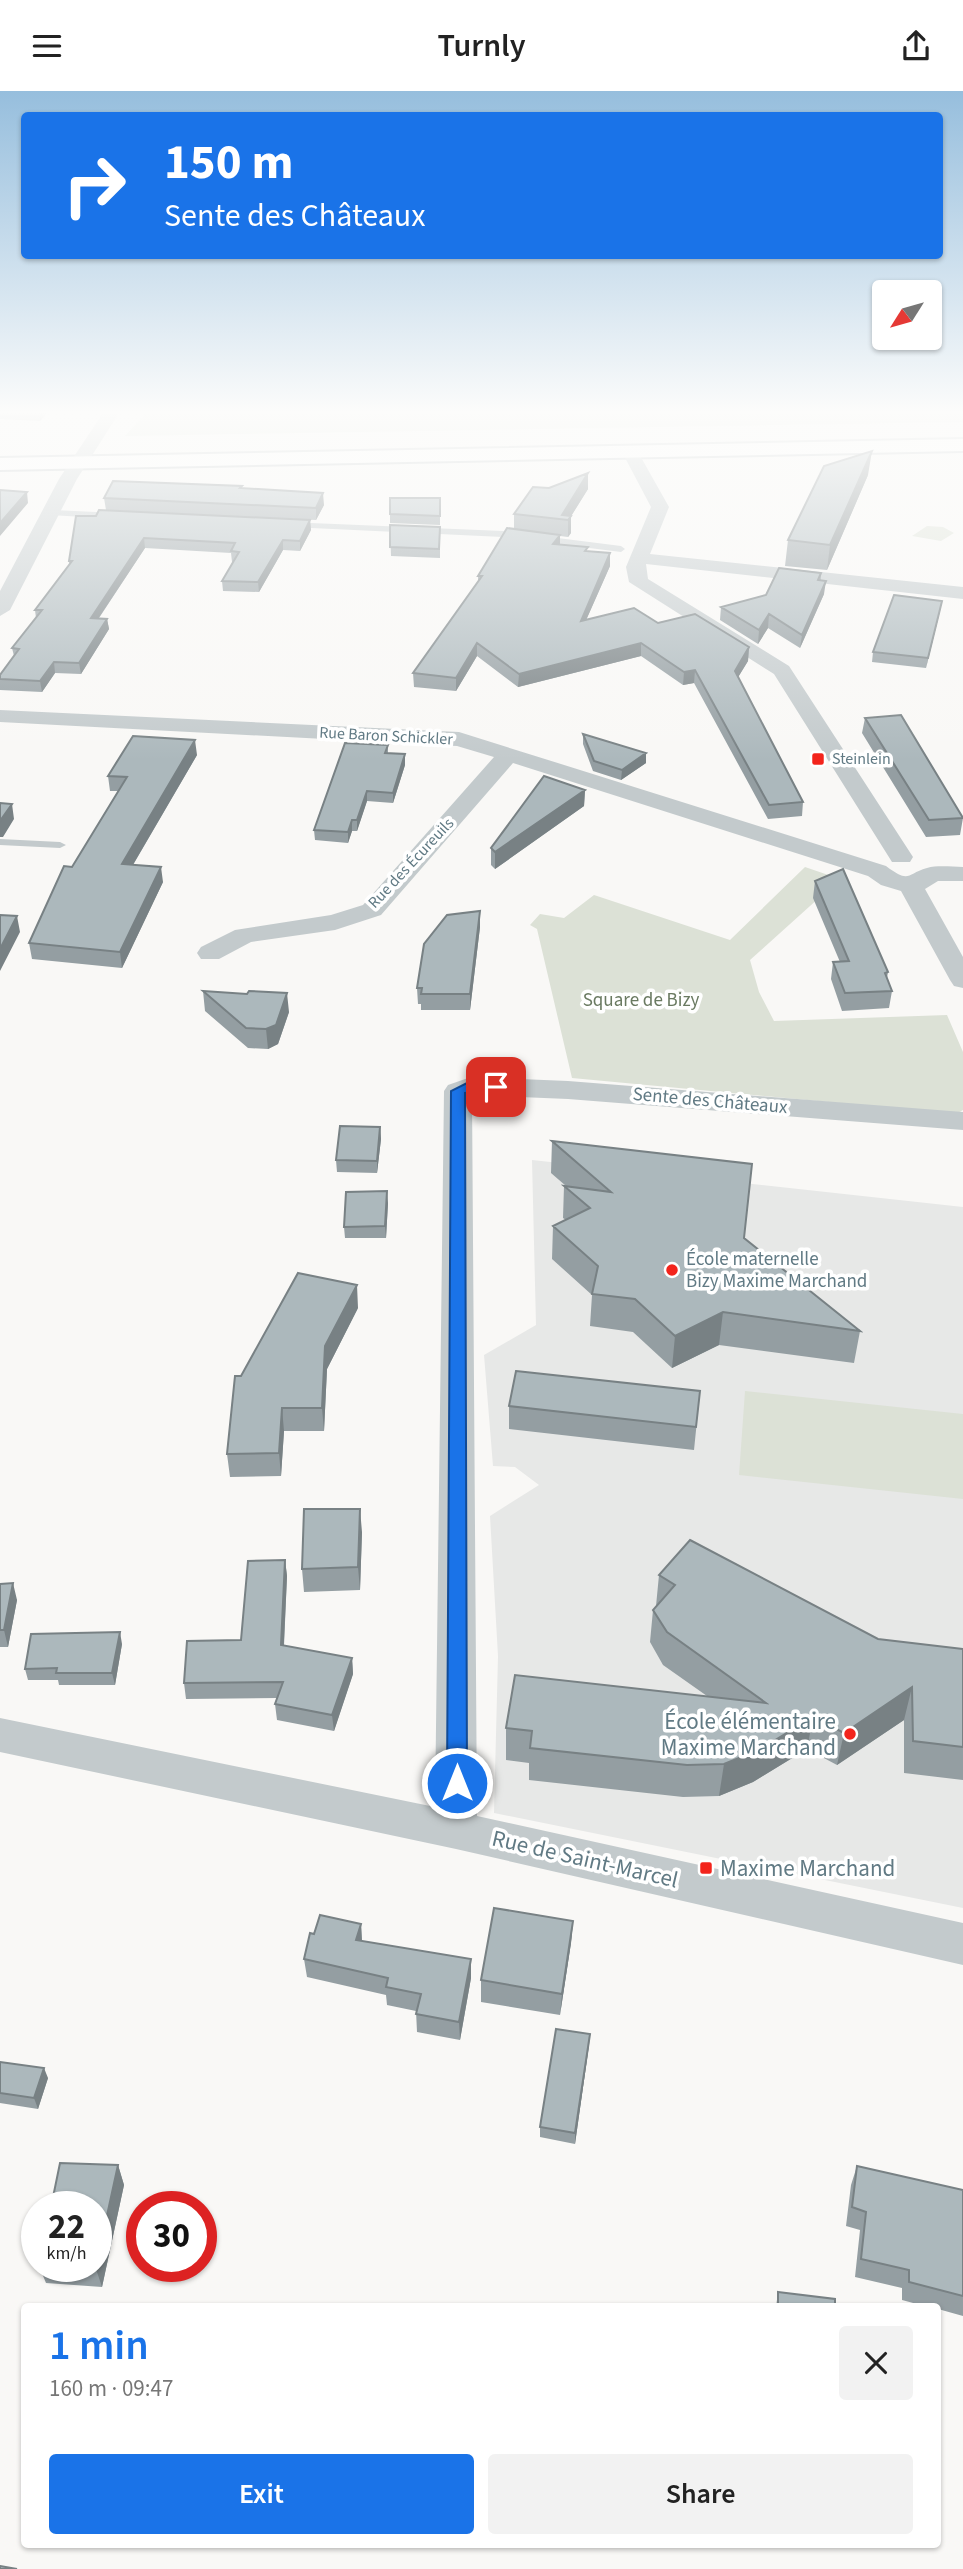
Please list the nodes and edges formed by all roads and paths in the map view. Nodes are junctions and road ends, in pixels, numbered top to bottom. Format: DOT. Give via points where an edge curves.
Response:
graph roads {
  1 [pos="44,529"];
  2 [pos="386,529"];
  3 [pos="646,529"];
  4 [pos="630,553"];
  5 [pos="963,593"];
  6 [pos="0,610"];
  7 [pos="0,716"];
  8 [pos="508,755"];
  9 [pos="0,842"];
  10 [pos="60,845"];
  11 [pos="901,857"];
  12 [pos="877,871"];
  13 [pos="963,874"];
  14 [pos="921,879"];
  15 [pos="211,953"];
  16 [pos="963,980"];
  17 [pos="963,1121"];
  18 [pos="0,1735"];
  19 [pos="456,1831"];
  20 [pos="963,1944"];
  1 -- 6 [label="street"];
  2 -- 4 [label="lane" via="503,534"];
  3 -- 4 [label="street"];
  4 -- 5 [label="street"];
  4 -- 11 [label="street" via="639,582 782,670"];
  7 -- 8 [label="street, Rue Baron Schickler" via="459,739"];
  8 -- 12 [label="street, Rue Baron Schickler"];
  8 -- 15 [label="street, Rue des Écureuils" via="372,910 335,922 244,935"];
  9 -- 10 [label="lane"];
  11 -- 12 [label="street" via="883,861"];
  11 -- 14 [label="street" via="923,863"];
  12 -- 14 [label="street, Rue Baron Schickler" via="889,881"];
  13 -- 14 [label="street"];
  14 -- 16 [label="street"];
  17 -- 19 [label="street, Sente des Châteaux" via="568,1090 471,1086 458,1091"];
  18 -- 19 [label="street, Rue de Saint-Marcel"];
  19 -- 20 [label="street, Rue de Saint-Marcel"];
}
